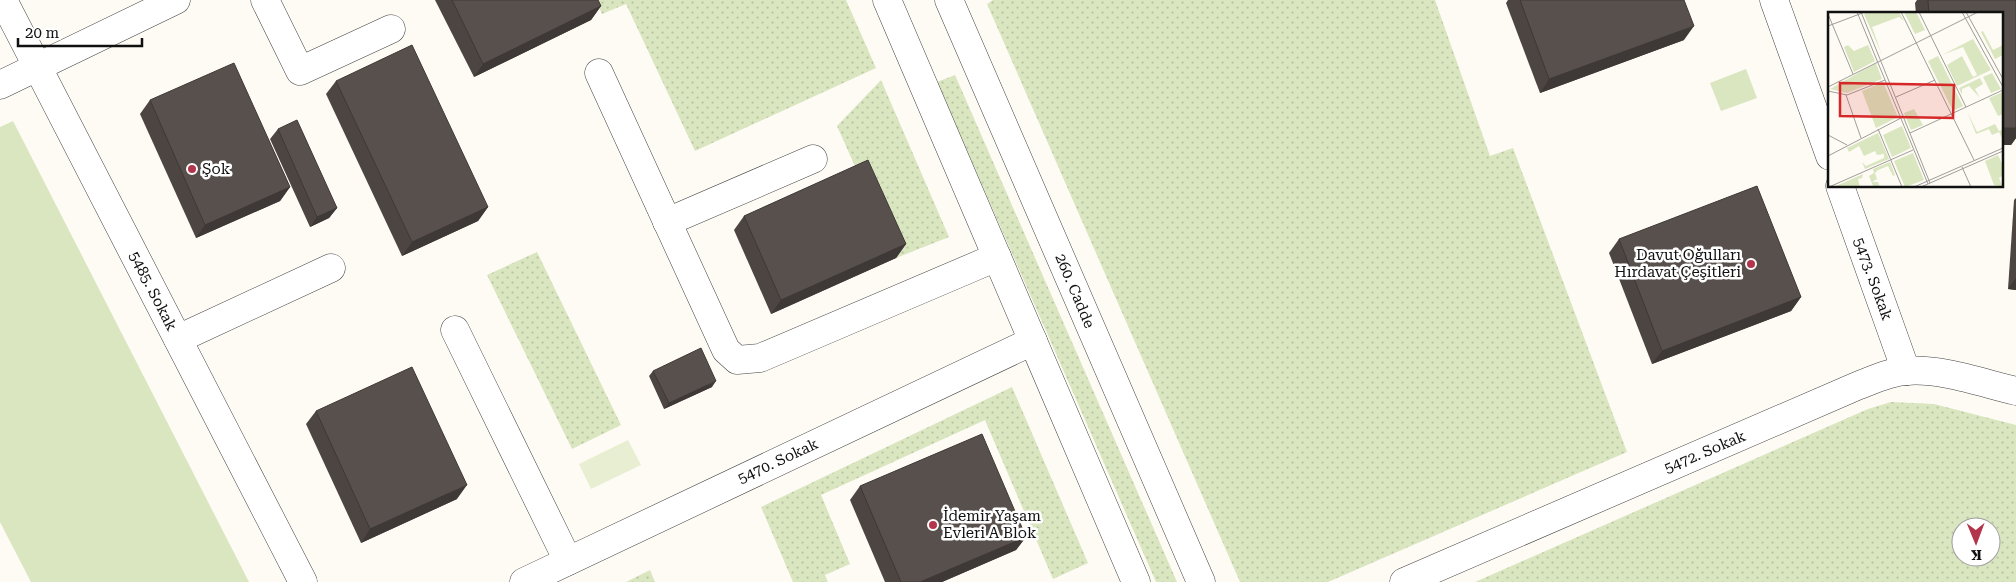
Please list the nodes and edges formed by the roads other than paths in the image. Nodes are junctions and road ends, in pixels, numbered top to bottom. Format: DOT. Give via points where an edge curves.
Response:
graph roads {
  1 [pos="3,0"];
  2 [pos="176,0"];
  3 [pos="265,0"];
  4 [pos="888,0"];
  5 [pos="949,0"];
  6 [pos="1774,0"];
  7 [pos="391,28"];
  8 [pos="38,67"];
  9 [pos="598,73"];
  10 [pos="0,85"];
  11 [pos="1828,150"];
  12 [pos="814,159"];
  13 [pos="1841,188"];
  14 [pos="667,222"];
  15 [pos="997,257"];
  16 [pos="331,268"];
  17 [pos="455,330"];
  18 [pos="178,339"];
  19 [pos="1033,341"];
  20 [pos="1906,371"];
  21 [pos="2016,391"];
  22 [pos="568,561"];
  23 [pos="303,582"];
  24 [pos="524,582"];
  25 [pos="1136,582"];
  26 [pos="1201,582"];
  27 [pos="1404,582"];
  1 -- 8 [label="street, 5485. Sokak"];
  2 -- 8 [label="street"];
  3 -- 7 [label="street" via="300,71"];
  4 -- 15 [label="street"];
  5 -- 26 [label="street, 260. Cadde"];
  6 -- 11 [label="street"];
  8 -- 10 [label="street"];
  8 -- 18 [label="street, 5485. Sokak"];
  9 -- 14 [label="street"];
  12 -- 14 [label="street"];
  13 -- 20 [label="street, 5473. Sokak"];
  14 -- 15 [label="street" via="726,350 737,360 760,358"];
  15 -- 19 [label="street"];
  16 -- 18 [label="street"];
  17 -- 22 [label="street"];
  18 -- 23 [label="street, 5485. Sokak"];
  19 -- 22 [label="street, 5470. Sokak"];
  19 -- 25 [label="street"];
  20 -- 21 [label="street, 5472. Sokak" via="1936,373"];
  20 -- 27 [label="street, 5472. Sokak" via="1858,386"];
  22 -- 24 [label="street, 5470. Sokak"];
}
